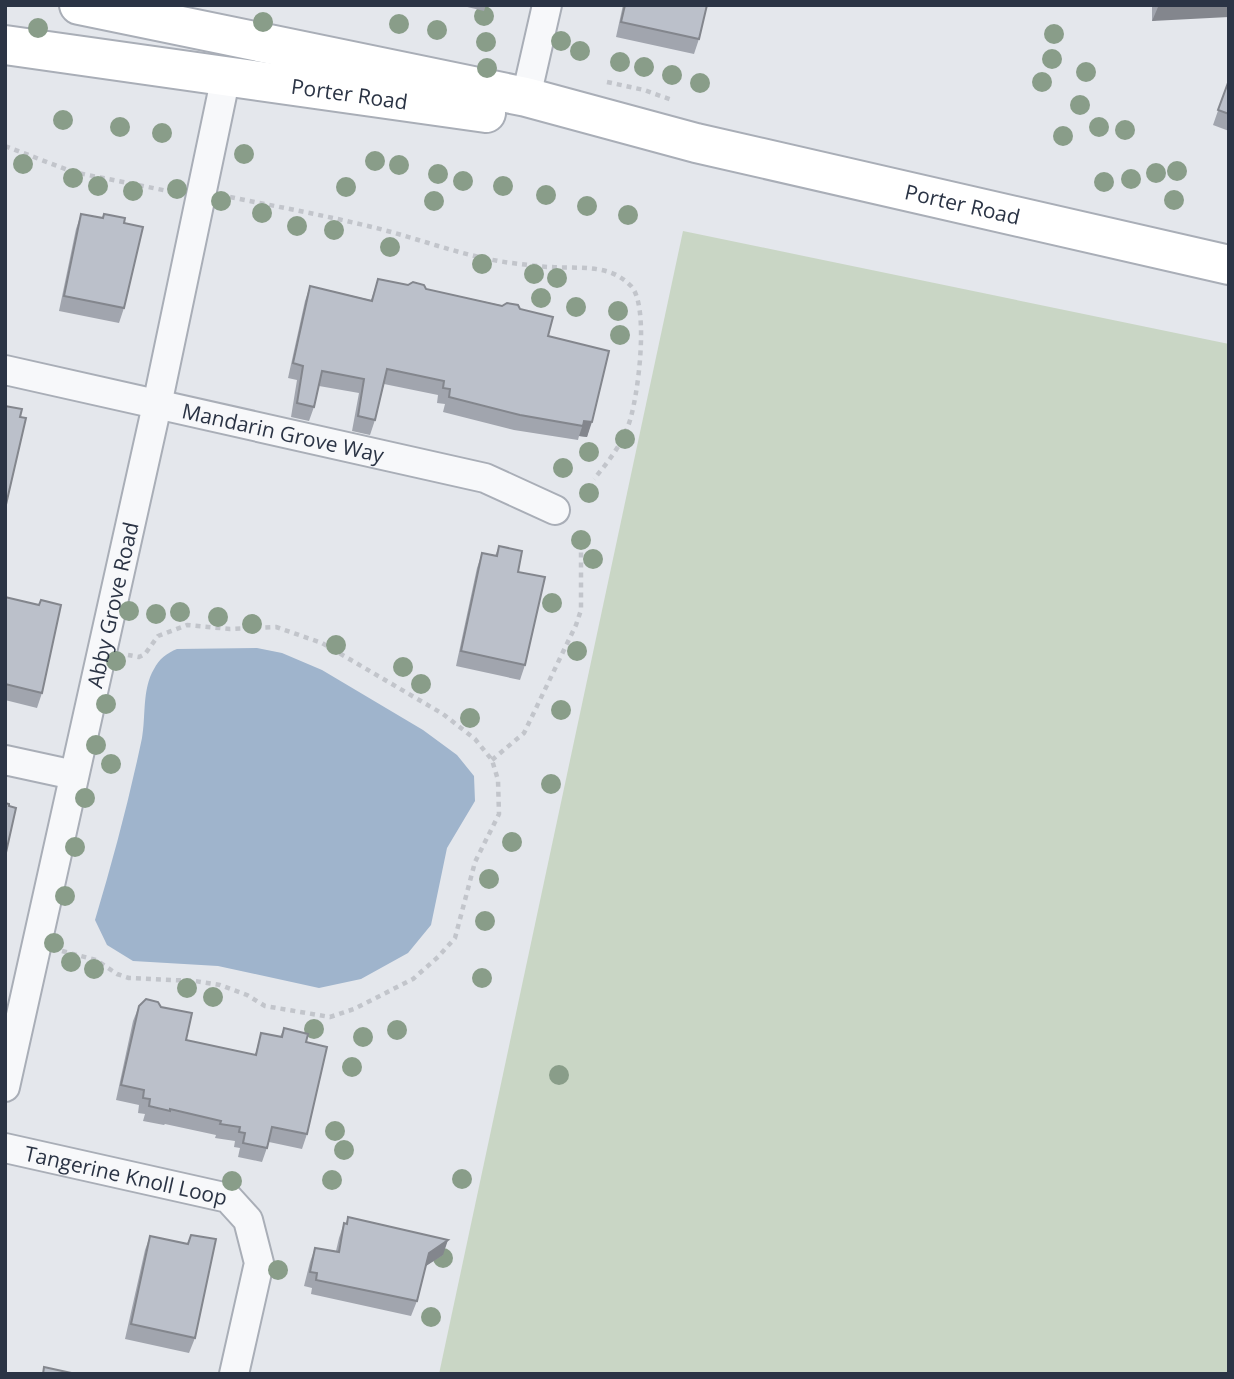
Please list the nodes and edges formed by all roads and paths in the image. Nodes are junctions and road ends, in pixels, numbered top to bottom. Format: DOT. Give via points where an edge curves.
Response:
graph roads {
  1 [pos="79,5"];
  2 [pos="547,5"];
  3 [pos="5,45"];
  4 [pos="226,76"];
  5 [pos="526,97"];
  6 [pos="696,143"];
  7 [pos="5,146"];
  8 [pos="173,192"];
  9 [pos="230,197"];
  10 [pos="1229,265"];
  11 [pos="5,370"];
  12 [pos="157,405"];
  13 [pos="594,479"];
  14 [pos="555,510"];
  15 [pos="581,552"];
  16 [pos="127,655"];
  17 [pos="5,760"];
  18 [pos="492,760"];
  19 [pos="74,775"];
  20 [pos="62,951"];
  21 [pos="5,1087"];
  22 [pos="5,1148"];
  23 [pos="234,1374"];
  1 -- 5 [label="main road, Porter Road"];
  2 -- 5 [label="street"];
  3 -- 4 [label="main road, Porter Road"];
  4 -- 6 [label="main road, Porter Road"];
  4 -- 12 [label="street, Abby Grove Road"];
  5 -- 6 [label="main road, Porter Road"];
  6 -- 10 [label="main road, Porter Road"];
  7 -- 8 [label="path" via="73,172"];
  9 -- 13 [label="path" via="377,228 510,263 586,266 611,273 632,287 639,304 641,335 636,399 628,427"];
  11 -- 12 [label="street, Mandarin Grove Way"];
  12 -- 14 [label="street, Mandarin Grove Way" via="485,478"];
  12 -- 19 [label="street, Abby Grove Road"];
  15 -- 18 [label="path" via="581,610 576,625 524,733"];
  16 -- 18 [label="path" via="139,657 158,636 187,625 276,627 294,632 359,662 443,714 475,739"];
  17 -- 19 [label="street"];
  18 -- 20 [label="path" via="499,814 475,862 455,938 413,979 354,1009 330,1017 265,1006 220,985 129,978 96,960"];
  19 -- 21 [label="street, Abby Grove Road"];
  22 -- 23 [label="street, Tangerine Knoll Loop" via="228,1198 248,1220 259,1263"];
}
